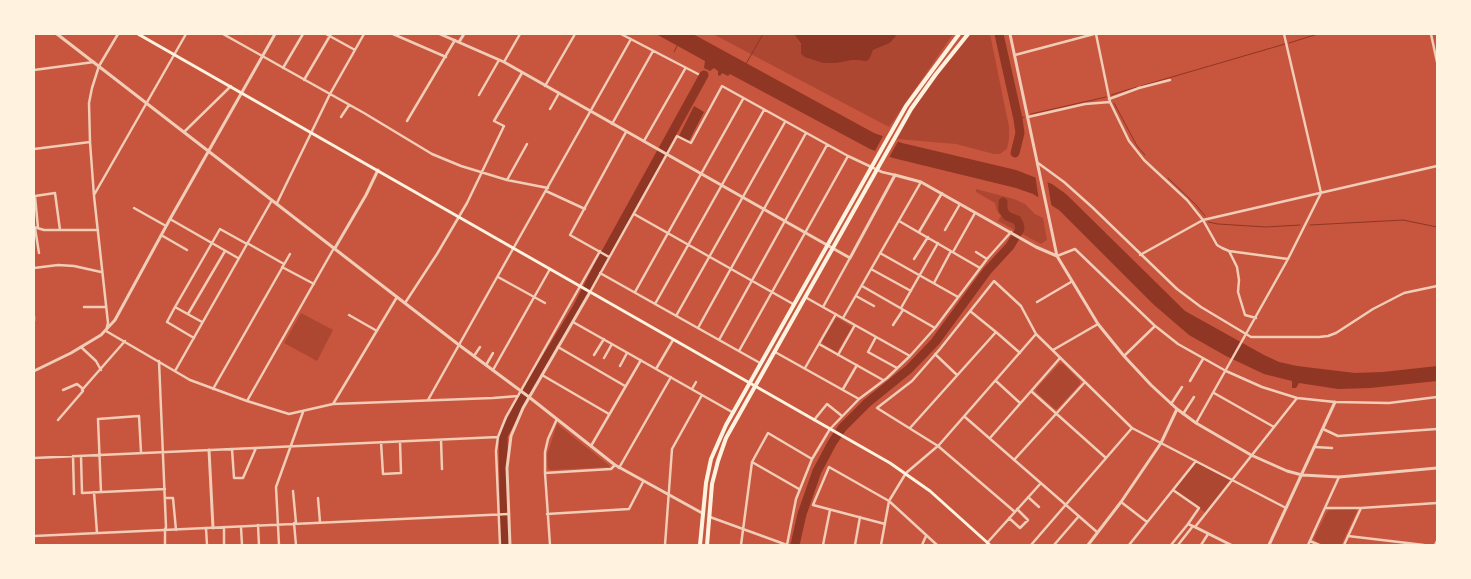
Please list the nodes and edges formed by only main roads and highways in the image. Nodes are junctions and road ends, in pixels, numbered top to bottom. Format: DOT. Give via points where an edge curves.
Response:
graph roads {
  1 [pos="138,34"];
  2 [pos="959,34"];
  3 [pos="968,34"];
  4 [pos="749,382"];
  5 [pos="755,386"];
  6 [pos="988,544"];
  7 [pos="700,545"];
  8 [pos="706,545"];
  1 -- 4 [label="main road"];
  2 -- 4 [label="main road" via="916,90 892,129"];
  3 -- 5 [label="main road" via="921,93 898,131"];
  4 -- 5 [label="main road"];
  4 -- 7 [label="main road" via="711,459"];
  5 -- 6 [label="main road" via="906,473"];
  5 -- 8 [label="main road" via="722,450 712,484"];
}
